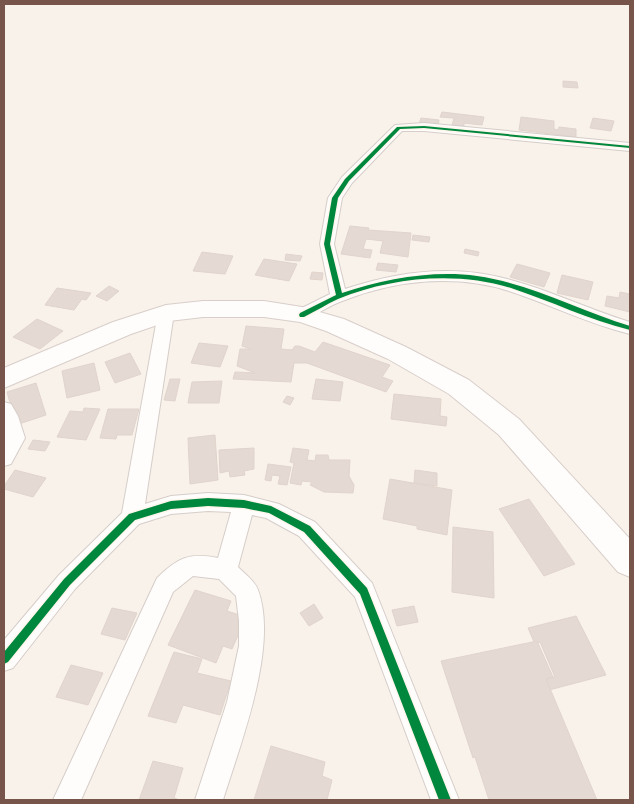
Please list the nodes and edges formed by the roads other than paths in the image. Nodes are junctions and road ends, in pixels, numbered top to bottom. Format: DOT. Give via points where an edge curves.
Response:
graph roads {
  1 [pos="630,147"];
  2 [pos="339,296"];
  3 [pos="166,313"];
  4 [pos="302,315"];
  5 [pos="630,328"];
  6 [pos="4,379"];
  7 [pos="4,409"];
  8 [pos="4,458"];
  9 [pos="244,504"];
  10 [pos="132,517"];
  11 [pos="630,562"];
  12 [pos="226,570"];
  13 [pos="4,659"];
  14 [pos="67,800"];
  15 [pos="209,800"];
  16 [pos="445,800"];
  1 -- 2 [label="street" via="424,127 399,128 347,180 335,198 326,244"];
  2 -- 4 [label="street"];
  2 -- 5 [label="street" via="403,278 470,276 523,290"];
  3 -- 4 [label="main road" via="264,309"];
  3 -- 6 [label="main road" via="122,328"];
  3 -- 10 [label="street"];
  4 -- 11 [label="main road" via="335,325 397,352 459,387 509,427"];
  7 -- 8 [label="street" via="15,438"];
  9 -- 10 [label="street" via="171,505"];
  9 -- 12 [label="street"];
  9 -- 16 [label="street" via="271,510 308,528 364,592"];
  10 -- 13 [label="street" via="67,582"];
  12 -- 14 [label="street" via="197,564 180,570 165,585"];
  12 -- 15 [label="street" via="247,592 251,646 240,702"];
}
